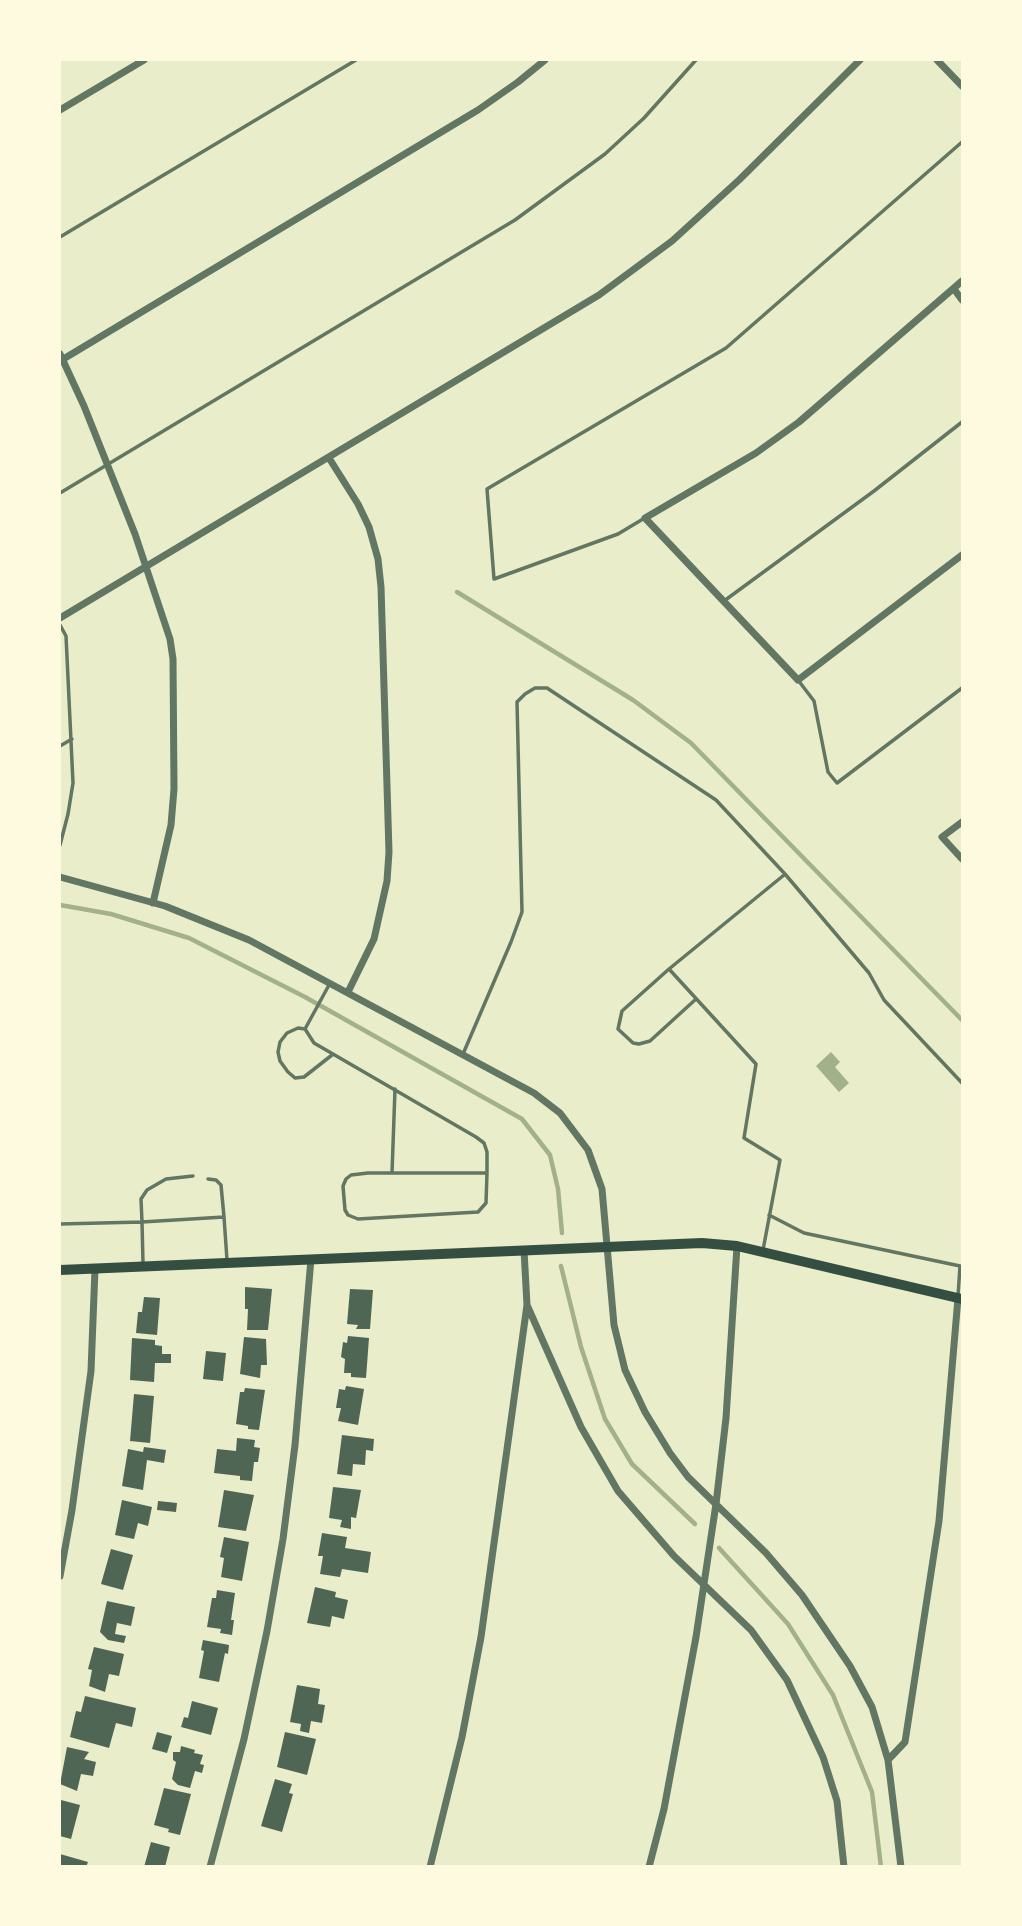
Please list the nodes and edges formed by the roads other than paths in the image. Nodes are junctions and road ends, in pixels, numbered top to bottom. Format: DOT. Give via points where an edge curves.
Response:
graph roads {
  1 [pos="144,60"];
  2 [pos="356,60"];
  3 [pos="545,60"];
  4 [pos="696,60"];
  5 [pos="860,60"];
  6 [pos="937,60"];
  7 [pos="962,86"];
  8 [pos="60,110"];
  9 [pos="962,142"];
  10 [pos="60,237"];
  11 [pos="962,281"];
  12 [pos="954,289"];
  13 [pos="962,300"];
  14 [pos="60,358"];
  15 [pos="962,422"];
  16 [pos="329,458"];
  17 [pos="107,464"];
  18 [pos="60,493"];
  19 [pos="645,518"];
  20 [pos="962,555"];
  21 [pos="145,567"];
  22 [pos="724,601"];
  23 [pos="60,618"];
  24 [pos="60,625"];
  25 [pos="798,680"];
  26 [pos="962,688"];
  27 [pos="72,739"];
  28 [pos="60,747"];
  29 [pos="962,822"];
  30 [pos="60,845"];
  31 [pos="962,859"];
  32 [pos="785,874"];
  33 [pos="60,877"];
  34 [pos="153,903"];
  35 [pos="669,969"];
  36 [pos="330,983"];
  37 [pos="348,992"];
  38 [pos="696,998"];
  39 [pos="305,1029"];
  40 [pos="463,1054"];
  41 [pos="333,1055"];
  42 [pos="962,1083"];
  43 [pos="395,1089"];
  44 [pos="392,1173"];
  45 [pos="487,1173"];
  46 [pos="193,1176"];
  47 [pos="208,1179"];
  48 [pos="769,1216"];
  49 [pos="224,1217"];
  50 [pos="142,1222"];
  51 [pos="60,1224"];
  52 [pos="737,1246"];
  53 [pos="607,1247"];
  54 [pos="524,1250"];
  55 [pos="762,1252"];
  56 [pos="311,1259"];
  57 [pos="227,1262"];
  58 [pos="143,1266"];
  59 [pos="95,1269"];
  60 [pos="60,1270"];
  61 [pos="960,1299"];
  62 [pos="527,1305"];
  63 [pos="716,1504"];
  64 [pos="60,1576"];
  65 [pos="704,1587"];
  66 [pos="888,1760"];
  67 [pos="210,1867"];
  68 [pos="430,1867"];
  69 [pos="649,1867"];
  70 [pos="844,1867"];
  71 [pos="901,1867"];
  1 -- 8 [label="street"];
  2 -- 10 [label="lane"];
  3 -- 14 [label="street" via="478,110"];
  4 -- 17 [label="lane" via="605,154 536,205"];
  5 -- 16 [label="street" via="672,241 599,295"];
  6 -- 7 [label="street"];
  9 -- 19 [label="lane" via="726,348 487,489 494,579 618,534"];
  11 -- 12 [label="street"];
  12 -- 13 [label="street"];
  12 -- 19 [label="street" via="799,422 756,453"];
  14 -- 17 [label="street"];
  15 -- 22 [label="lane"];
  16 -- 21 [label="street"];
  16 -- 37 [label="street" via="369,527 382,587 387,881 374,939"];
  17 -- 18 [label="lane"];
  17 -- 21 [label="street"];
  19 -- 22 [label="street"];
  20 -- 25 [label="street"];
  21 -- 23 [label="street"];
  21 -- 34 [label="street" via="165,620 173,659 174,789 171,825"];
  22 -- 25 [label="street"];
  24 -- 27 [label="lane" via="66,636"];
  25 -- 26 [label="lane" via="814,701 828,772 837,783"];
  27 -- 28 [label="lane"];
  27 -- 30 [label="lane" via="73,783"];
  29 -- 31 [label="street" via="942,837"];
  32 -- 35 [label="lane"];
  32 -- 40 [label="lane" via="716,800 547,688 535,688 517,702 522,912"];
  32 -- 42 [label="lane" via="869,973 884,1000"];
  33 -- 34 [label="street"];
  34 -- 36 [label="street" via="249,940"];
  35 -- 38 [label="lane"];
  35 -- 38 [label="lane" via="622,1011 618,1029 633,1043 650,1041"];
  36 -- 37 [label="street"];
  36 -- 39 [label="lane"];
  37 -- 40 [label="street"];
  38 -- 48 [label="lane" via="756,1064 744,1138 780,1160"];
  39 -- 41 [label="lane" via="314,1043"];
  39 -- 41 [label="lane" via="287,1033 281,1042 280,1061 288,1072 295,1078 304,1077"];
  40 -- 53 [label="street" via="547,1102 581,1138 602,1189"];
  41 -- 43 [label="lane"];
  43 -- 44 [label="lane"];
  43 -- 45 [label="lane" via="484,1143"];
  44 -- 45 [label="lane"];
  44 -- 45 [label="lane" via="346,1179 348,1215 358,1219 478,1212 486,1203"];
  46 -- 50 [label="lane" via="166,1179 147,1190 141,1199"];
  47 -- 49 [label="lane" via="221,1185"];
  48 -- 55 [label="lane"];
  48 -- 61 [label="lane" via="804,1233 960,1266"];
  49 -- 50 [label="lane"];
  49 -- 57 [label="lane"];
  50 -- 51 [label="lane"];
  50 -- 58 [label="lane"];
  52 -- 53 [label="main road"];
  52 -- 55 [label="main road"];
  52 -- 63 [label="street"];
  53 -- 54 [label="main road"];
  53 -- 63 [label="street" via="614,1325 625,1370 670,1453"];
  54 -- 56 [label="main road"];
  54 -- 62 [label="street"];
  55 -- 61 [label="main road"];
  56 -- 57 [label="main road"];
  56 -- 67 [label="street" via="283,1539 244,1739"];
  57 -- 58 [label="main road"];
  58 -- 59 [label="main road"];
  59 -- 60 [label="main road"];
  59 -- 64 [label="street" via="91,1371"];
  61 -- 66 [label="street" via="939,1521 905,1742"];
  62 -- 65 [label="street" via="602,1464 634,1512"];
  62 -- 68 [label="street" via="481,1637"];
  63 -- 65 [label="street"];
  63 -- 66 [label="street" via="802,1595 850,1666 872,1707"];
  65 -- 69 [label="street" via="664,1809"];
  65 -- 70 [label="street" via="751,1630 799,1703 824,1757 837,1801"];
  66 -- 71 [label="street"];
}
